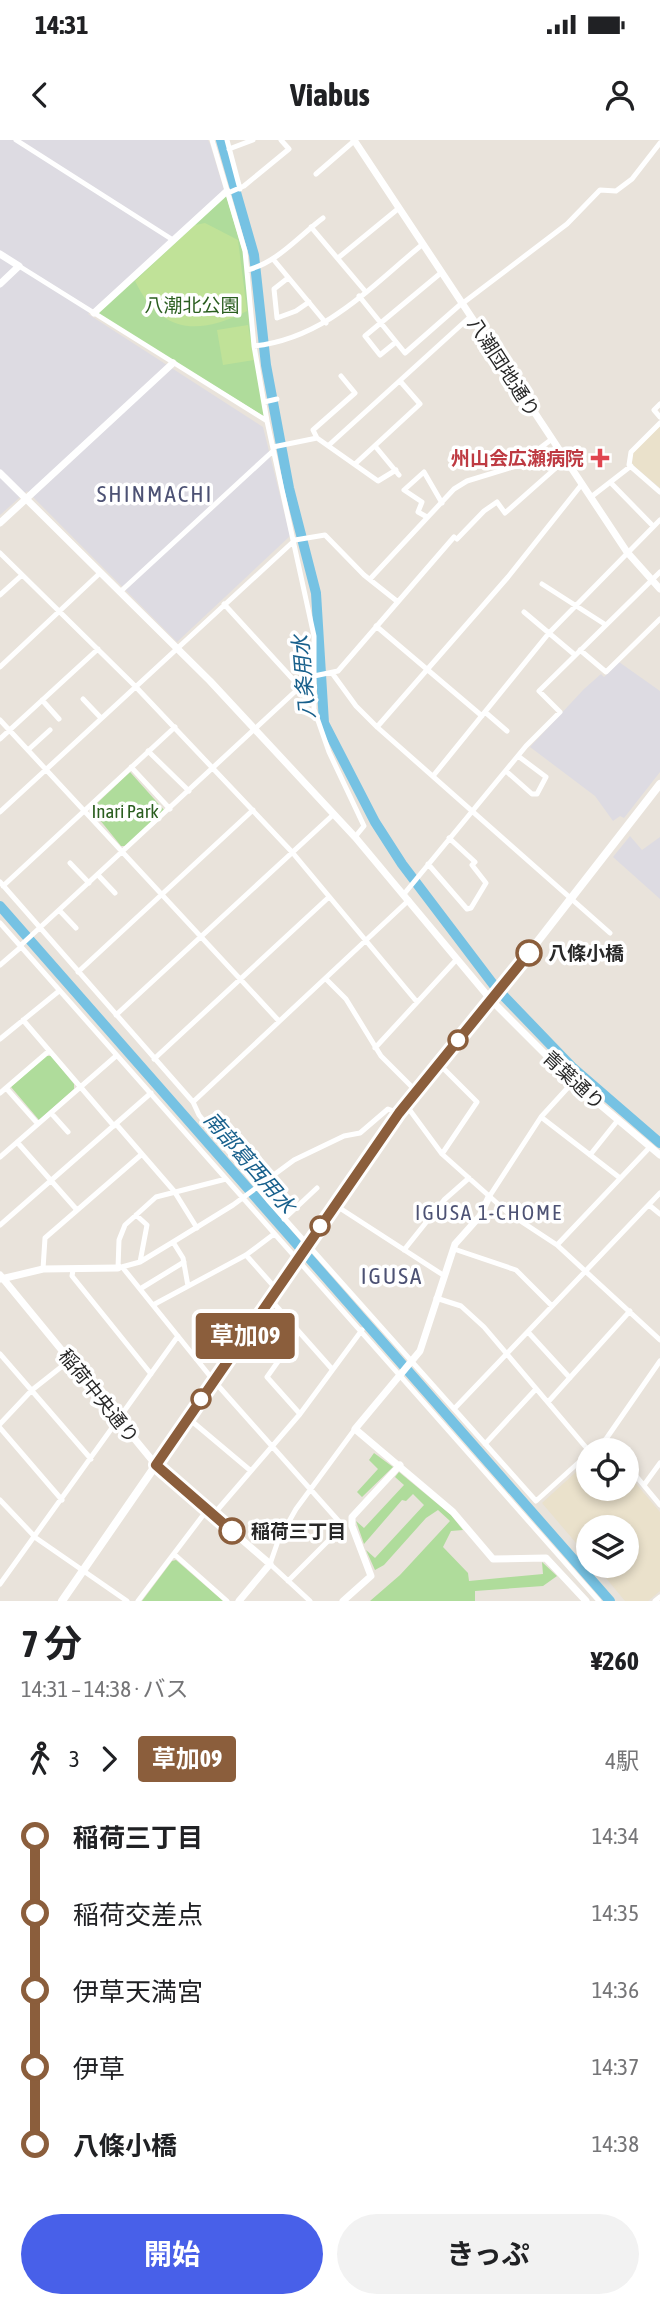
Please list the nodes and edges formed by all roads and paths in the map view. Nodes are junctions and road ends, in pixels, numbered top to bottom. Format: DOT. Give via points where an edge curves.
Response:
graph roads {
  1 [pos="16,140"];
  2 [pos="212,140"];
  3 [pos="227,140"];
  4 [pos="253,140"];
  5 [pos="281,140"];
  6 [pos="354,140"];
  7 [pos="660,143"];
  8 [pos="229,149"];
  9 [pos="316,173"];
  10 [pos="239,189"];
  11 [pos="228,192"];
  12 [pos="399,208"];
  13 [pos="323,218"];
  14 [pos="311,227"];
  15 [pos="173,240"];
  16 [pos="423,244"];
  17 [pos="0,254"];
  18 [pos="338,258"];
  19 [pos="273,259"];
  20 [pos="19,266"];
  21 [pos="247,270"];
  22 [pos="442,272"];
  23 [pos="288,278"];
  24 [pos="0,284"];
  25 [pos="365,291"];
  26 [pos="359,296"];
  27 [pos="309,302"];
  28 [pos="463,303"];
  29 [pos="94,313"];
  30 [pos="471,316"];
  31 [pos="380,322"];
  32 [pos="326,323"];
  33 [pos="396,342"];
  34 [pos="257,346"];
  35 [pos="173,363"];
  36 [pos="341,376"];
  37 [pos="400,381"];
  38 [pos="277,400"];
  39 [pos="266,402"];
  40 [pos="660,404"];
  41 [pos="660,418"];
  42 [pos="267,421"];
  43 [pos="660,423"];
  44 [pos="317,438"];
  45 [pos="552,439"];
  46 [pos="329,445"];
  47 [pos="375,446"];
  48 [pos="274,448"];
  49 [pos="566,460"];
  50 [pos="355,464"];
  51 [pos="631,466"];
  52 [pos="0,473"];
  53 [pos="612,484"];
  54 [pos="582,485"];
  55 [pos="660,492"];
  56 [pos="591,497"];
  57 [pos="26,499"];
  58 [pos="442,503"];
  59 [pos="427,517"];
  60 [pos="660,520"];
  61 [pos="0,523"];
  62 [pos="653,526"];
  63 [pos="295,540"];
  64 [pos="627,552"];
  65 [pos="0,553"];
  66 [pos="660,572"];
  67 [pos="100,573"];
  68 [pos="22,575"];
  69 [pos="370,579"];
  70 [pos="652,580"];
  71 [pos="542,584"];
  72 [pos="660,589"];
  73 [pos="120,592"];
  74 [pos="0,595"];
  75 [pos="398,602"];
  76 [pos="224,604"];
  77 [pos="575,605"];
  78 [pos="60,611"];
  79 [pos="524,612"];
  80 [pos="660,620"];
  81 [pos="606,625"];
  82 [pos="376,626"];
  83 [pos="549,633"];
  84 [pos="176,648"];
  85 [pos="98,649"];
  86 [pos="580,650"];
  87 [pos="575,654"];
  88 [pos="0,667"];
  89 [pos="426,670"];
  90 [pos="332,673"];
  91 [pos="314,676"];
  92 [pos="135,686"];
  93 [pos="300,687"];
  94 [pos="83,699"];
  95 [pos="42,700"];
  96 [pos="483,714"];
  97 [pos="101,718"];
  98 [pos="59,719"];
  99 [pos="0,720"];
  100 [pos="174,727"];
  101 [pos="377,727"];
  102 [pos="255,729"];
  103 [pos="10,730"];
  104 [pos="50,730"];
  105 [pos="507,731"];
  106 [pos="0,739"];
  107 [pos="28,750"];
  108 [pos="148,751"];
  109 [pos="518,756"];
  110 [pos="131,767"];
  111 [pos="214,768"];
  112 [pos="46,769"];
  113 [pos="506,771"];
  114 [pos="433,776"];
  115 [pos="660,784"];
  116 [pos="189,791"];
  117 [pos="170,809"];
  118 [pos="84,810"];
  119 [pos="253,810"];
  120 [pos="0,811"];
  121 [pos="473,811"];
  122 [pos="334,814"];
  123 [pos="355,837"];
  124 [pos="449,838"];
  125 [pos="122,852"];
  126 [pos="292,852"];
  127 [pos="70,863"];
  128 [pos="428,864"];
  129 [pos="98,875"];
  130 [pos="89,883"];
  131 [pos="2,884"];
  132 [pos="115,893"];
  133 [pos="162,895"];
  134 [pos="329,897"];
  135 [pos="406,897"];
  136 [pos="573,898"];
  137 [pos="59,910"];
  138 [pos="0,923"];
  139 [pos="40,928"];
  140 [pos="76,928"];
  141 [pos="610,933"];
  142 [pos="201,937"];
  143 [pos="366,941"];
  144 [pos="21,947"];
  145 [pos="457,959"];
  146 [pos="0,965"];
  147 [pos="78,972"];
  148 [pos="240,979"];
  149 [pos="326,979"];
  150 [pos="59,991"];
  151 [pos="492,1001"];
  152 [pos="417,1002"];
  153 [pos="116,1015"];
  154 [pos="23,1020"];
  155 [pos="279,1021"];
  156 [pos="0,1039"];
  157 [pos="375,1048"];
  158 [pos="49,1051"];
  159 [pos="116,1056"];
  160 [pos="154,1059"];
  161 [pos="438,1063"];
  162 [pos="573,1082"];
  163 [pos="80,1087"];
  164 [pos="6,1088"];
  165 [pos="416,1091"];
  166 [pos="0,1093"];
  167 [pos="151,1093"];
  168 [pos="193,1101"];
  169 [pos="406,1105"];
  170 [pos="51,1113"];
  171 [pos="399,1113"];
  172 [pos="541,1117"];
  173 [pos="618,1120"];
  174 [pos="38,1124"];
  175 [pos="115,1125"];
  176 [pos="68,1132"];
  177 [pos="17,1142"];
  178 [pos="650,1147"];
  179 [pos="142,1154"];
  180 [pos="442,1154"];
  181 [pos="590,1155"];
  182 [pos="660,1155"];
  183 [pos="0,1157"];
  184 [pos="469,1178"];
  185 [pos="620,1178"];
  186 [pos="226,1179"];
  187 [pos="51,1181"];
  188 [pos="317,1188"];
  189 [pos="256,1189"];
  190 [pos="174,1191"];
  191 [pos="660,1194"];
  192 [pos="245,1196"];
  193 [pos="489,1197"];
  194 [pos="335,1205"];
  195 [pos="649,1205"];
  196 [pos="77,1210"];
  197 [pos="660,1214"];
  198 [pos="136,1215"];
  199 [pos="285,1219"];
  200 [pos="0,1225"];
  201 [pos="197,1228"];
  202 [pos="274,1234"];
  203 [pos="173,1242"];
  204 [pos="557,1245"];
  205 [pos="306,1247"];
  206 [pos="454,1249"];
  207 [pos="404,1250"];
  208 [pos="246,1255"];
  209 [pos="299,1258"];
  210 [pos="140,1262"];
  211 [pos="184,1262"];
  212 [pos="120,1268"];
  213 [pos="43,1269"];
  214 [pos="73,1270"];
  215 [pos="586,1271"];
  216 [pos="443,1275"];
  217 [pos="1,1278"];
  218 [pos="188,1286"];
  219 [pos="140,1289"];
  220 [pos="277,1290"];
  221 [pos="436,1298"];
  222 [pos="271,1299"];
  223 [pos="153,1305"];
  224 [pos="552,1306"];
  225 [pos="630,1311"];
  226 [pos="660,1327"];
  227 [pos="362,1330"];
  228 [pos="299,1332"];
  229 [pos="528,1332"];
  230 [pos="654,1335"];
  231 [pos="178,1336"];
  232 [pos="660,1340"];
  233 [pos="0,1354"];
  234 [pos="506,1354"];
  235 [pos="70,1360"];
  236 [pos="6,1361"];
  237 [pos="660,1361"];
  238 [pos="411,1362"];
  239 [pos="0,1366"];
  240 [pos="332,1369"];
  241 [pos="401,1373"];
  242 [pos="151,1374"];
  243 [pos="570,1378"];
  244 [pos="214,1381"];
  245 [pos="536,1389"];
  246 [pos="32,1390"];
  247 [pos="548,1402"];
  248 [pos="454,1409"];
  249 [pos="300,1414"];
  250 [pos="188,1418"];
  251 [pos="119,1421"];
  252 [pos="0,1426"];
  253 [pos="355,1429"];
  254 [pos="578,1438"];
  255 [pos="607,1438"];
  256 [pos="273,1444"];
  257 [pos="485,1444"];
  258 [pos="91,1460"];
  259 [pos="660,1463"];
  260 [pos="156,1465"];
  261 [pos="400,1465"];
  262 [pos="576,1465"];
  263 [pos="251,1471"];
  264 [pos="639,1479"];
  265 [pos="644,1485"];
  266 [pos="311,1487"];
  267 [pos="0,1500"];
  268 [pos="62,1500"];
  269 [pos="660,1505"];
  270 [pos="210,1512"];
  271 [pos="36,1538"];
  272 [pos="174,1554"];
  273 [pos="270,1564"];
  274 [pos="83,1571"];
  275 [pos="288,1581"];
  276 [pos="0,1584"];
  277 [pos="660,1597"];
  278 [pos="62,1601"];
  279 [pos="127,1601"];
  280 [pos="138,1601"];
  281 [pos="227,1601"];
  282 [pos="239,1601"];
  283 [pos="310,1601"];
  284 [pos="343,1601"];
  285 [pos="586,1601"];
  286 [pos="599,1601"];
  287 [pos="655,1601"];
  1 -- 15 [label="street"];
  2 -- 11 [label="street"];
  3 -- 8 [label="street"];
  4 -- 8 [label="street"];
  5 -- 10 [label="street" via="289,149"];
  6 -- 9 [label="street"];
  6 -- 12 [label="street, 八潮団地通り"];
  7 -- 28 [label="street" via="626,183 616,191 600,190 566,224"];
  8 -- 10 [label="street"];
  10 -- 11 [label="street"];
  11 -- 15 [label="street"];
  11 -- 21 [label="street"];
  12 -- 16 [label="street, 八潮団地通り"];
  12 -- 18 [label="street"];
  13 -- 14 [label="street"];
  14 -- 18 [label="street"];
  14 -- 19 [label="street"];
  15 -- 29 [label="street"];
  16 -- 22 [label="street, 八潮団地通り"];
  16 -- 25 [label="street"];
  17 -- 20 [label="street"];
  18 -- 25 [label="street"];
  19 -- 21 [label="street"];
  19 -- 23 [label="street"];
  20 -- 24 [label="street"];
  20 -- 29 [label="street"];
  21 -- 34 [label="street"];
  22 -- 28 [label="street, 八潮団地通り"];
  22 -- 31 [label="street"];
  23 -- 27 [label="street"];
  23 -- 27 [label="street" via="274,289 277,318"];
  25 -- 26 [label="street"];
  26 -- 31 [label="street"];
  26 -- 32 [label="street"];
  27 -- 32 [label="street"];
  28 -- 30 [label="street, 八潮団地通り"];
  28 -- 33 [label="street" via="405,353"];
  29 -- 35 [label="street"];
  30 -- 37 [label="street"];
  30 -- 45 [label="street, 八潮団地通り"];
  31 -- 33 [label="street"];
  31 -- 33 [label="street" via="365,336 380,355"];
  32 -- 34 [label="street" via="304,335"];
  34 -- 39 [label="street"];
  35 -- 42 [label="street"];
  35 -- 57 [label="street"];
  36 -- 44 [label="street" via="355,393 313,430"];
  37 -- 46 [label="street"];
  37 -- 47 [label="street" via="420,404"];
  38 -- 39 [label="street"];
  39 -- 42 [label="street"];
  40 -- 41 [label="street" via="654,411"];
  42 -- 48 [label="street"];
  43 -- 51 [label="street" via="631,452"];
  44 -- 46 [label="street"];
  44 -- 48 [label="street"];
  45 -- 49 [label="street, 八潮団地通り"];
  45 -- 58 [label="street" via="516,466 467,481"];
  46 -- 50 [label="street"];
  47 -- 50 [label="street"];
  47 -- 50 [label="street" via="398,472 378,481"];
  48 -- 63 [label="street"];
  48 -- 73 [label="street"];
  49 -- 54 [label="street, 八潮団地通り"];
  49 -- 75 [label="street" via="505,513 497,502 484,511"];
  51 -- 53 [label="street"];
  51 -- 55 [label="street"];
  52 -- 57 [label="street, 青葉通り"];
  53 -- 56 [label="street"];
  53 -- 62 [label="street"];
  54 -- 56 [label="street, 八潮団地通り"];
  54 -- 89 [label="street"];
  56 -- 64 [label="street, 八潮団地通り"];
  57 -- 61 [label="street"];
  57 -- 67 [label="street, 青葉通り"];
  58 -- 59 [label="street"];
  58 -- 59 [label="street" via="424,472 404,489 422,502 418,512"];
  59 -- 69 [label="street"];
  60 -- 62 [label="street"];
  62 -- 64 [label="street"];
  63 -- 69 [label="street" via="325,535"];
  63 -- 76 [label="street"];
  63 -- 91 [label="street" via="314,636"];
  64 -- 70 [label="street, 八潮団地通り"];
  64 -- 77 [label="street"];
  65 -- 68 [label="street"];
  66 -- 70 [label="street"];
  67 -- 73 [label="street, 青葉通り"];
  67 -- 78 [label="street"];
  68 -- 74 [label="street"];
  68 -- 78 [label="street"];
  69 -- 75 [label="street"];
  70 -- 72 [label="street, 八潮団地通り"];
  70 -- 81 [label="street"];
  71 -- 77 [label="street"];
  73 -- 84 [label="street, 青葉通り"];
  75 -- 82 [label="street"];
  76 -- 84 [label="street"];
  76 -- 93 [label="street"];
  77 -- 81 [label="street"];
  77 -- 83 [label="street"];
  78 -- 85 [label="street"];
  78 -- 88 [label="street"];
  79 -- 83 [label="street"];
  80 -- 86 [label="street" via="606,672"];
  81 -- 86 [label="street"];
  82 -- 89 [label="street"];
  82 -- 90 [label="street"];
  83 -- 87 [label="street"];
  83 -- 96 [label="street"];
  84 -- 92 [label="street"];
  84 -- 102 [label="street, 青葉通り"];
  85 -- 92 [label="street"];
  85 -- 95 [label="street"];
  86 -- 87 [label="street"];
  87 -- 109 [label="street" via="539,691 560,712"];
  89 -- 96 [label="street"];
  89 -- 101 [label="street"];
  90 -- 91 [label="street"];
  90 -- 101 [label="street"];
  91 -- 93 [label="street"];
  91 -- 123 [label="street" via="314,709 320,729 364,827"];
  92 -- 97 [label="street"];
  92 -- 100 [label="street"];
  93 -- 102 [label="street"];
  94 -- 97 [label="street"];
  95 -- 98 [label="street"];
  95 -- 103 [label="street"];
  96 -- 105 [label="street"];
  96 -- 114 [label="street"];
  97 -- 112 [label="street"];
  99 -- 103 [label="street"];
  100 -- 108 [label="street"];
  100 -- 111 [label="street"];
  101 -- 114 [label="street"];
  102 -- 111 [label="street"];
  102 -- 122 [label="street, 青葉通り"];
  103 -- 106 [label="street"];
  103 -- 107 [label="street"];
  104 -- 107 [label="street"];
  107 -- 112 [label="street"];
  108 -- 110 [label="street"];
  108 -- 116 [label="street"];
  109 -- 113 [label="street"];
  109 -- 113 [label="street" via="546,777 537,794"];
  110 -- 117 [label="street"];
  110 -- 118 [label="street"];
  111 -- 116 [label="street"];
  111 -- 119 [label="street"];
  112 -- 118 [label="street"];
  112 -- 120 [label="street"];
  113 -- 121 [label="street"];
  114 -- 121 [label="street"];
  115 -- 136 [label="main road"];
  116 -- 117 [label="street"];
  117 -- 125 [label="street"];
  118 -- 125 [label="street"];
  118 -- 131 [label="street"];
  119 -- 126 [label="street"];
  119 -- 133 [label="street"];
  121 -- 124 [label="street"];
  121 -- 136 [label="street"];
  122 -- 123 [label="street, 青葉通り"];
  122 -- 126 [label="street"];
  123 -- 135 [label="street, 青葉通り"];
  124 -- 128 [label="street"];
  124 -- 128 [label="street" via="475,862 472,865 486,883 471,908 467,909"];
  125 -- 129 [label="street"];
  125 -- 133 [label="street"];
  126 -- 134 [label="street"];
  126 -- 142 [label="street"];
  127 -- 130 [label="street"];
  128 -- 135 [label="street"];
  129 -- 130 [label="street"];
  129 -- 132 [label="street"];
  130 -- 137 [label="street"];
  131 -- 139 [label="street"];
  133 -- 142 [label="street"];
  133 -- 147 [label="street"];
  134 -- 143 [label="street"];
  134 -- 148 [label="street"];
  135 -- 143 [label="street"];
  135 -- 145 [label="street, 青葉通り"];
  136 -- 141 [label="street"];
  136 -- 151 [label="main road"];
  137 -- 139 [label="street"];
  137 -- 140 [label="street"];
  138 -- 144 [label="street"];
  139 -- 144 [label="street"];
  139 -- 147 [label="street"];
  142 -- 148 [label="street"];
  142 -- 153 [label="street"];
  143 -- 149 [label="street"];
  143 -- 152 [label="street"];
  144 -- 146 [label="street"];
  144 -- 150 [label="street"];
  145 -- 151 [label="street, 青葉通り"];
  145 -- 152 [label="street"];
  147 -- 153 [label="street"];
  148 -- 155 [label="street"];
  148 -- 160 [label="street"];
  149 -- 155 [label="street"];
  149 -- 157 [label="street" via="346,999"];
  150 -- 154 [label="street"];
  150 -- 159 [label="street"];
  151 -- 161 [label="main road"];
  151 -- 162 [label="street, 青葉通り"];
  152 -- 157 [label="street"];
  153 -- 160 [label="street"];
  154 -- 156 [label="street"];
  154 -- 158 [label="street"];
  155 -- 168 [label="street"];
  157 -- 165 [label="street"];
  158 -- 163 [label="street"];
  158 -- 164 [label="street"];
  159 -- 163 [label="street"];
  159 -- 167 [label="street"];
  160 -- 168 [label="street"];
  161 -- 165 [label="main road"];
  161 -- 180 [label="street" via="477,1102"];
  162 -- 172 [label="street"];
  162 -- 173 [label="street, 青葉通り"];
  163 -- 170 [label="street"];
  163 -- 175 [label="street"];
  164 -- 166 [label="street"];
  164 -- 174 [label="street"];
  165 -- 169 [label="main road"];
  167 -- 175 [label="street"];
  167 -- 186 [label="street"];
  168 -- 189 [label="street" via="198,1115"];
  169 -- 171 [label="main road"];
  169 -- 180 [label="street"];
  170 -- 174 [label="street"];
  170 -- 176 [label="street"];
  171 -- 189 [label="street" via="388,1109 360,1133 294,1160"];
  171 -- 194 [label="main road"];
  172 -- 181 [label="street"];
  172 -- 193 [label="street"];
  173 -- 178 [label="street, 青葉通り"];
  173 -- 181 [label="street"];
  174 -- 177 [label="street"];
  175 -- 179 [label="street"];
  175 -- 187 [label="street"];
  177 -- 183 [label="street"];
  177 -- 187 [label="street"];
  178 -- 182 [label="street, 青葉通り"];
  178 -- 185 [label="street"];
  179 -- 190 [label="street"];
  179 -- 196 [label="street"];
  180 -- 184 [label="street"];
  181 -- 185 [label="street"];
  184 -- 193 [label="street"];
  184 -- 207 [label="street" via="444,1200"];
  185 -- 204 [label="street"];
  186 -- 190 [label="street"];
  186 -- 192 [label="street"];
  187 -- 196 [label="street"];
  187 -- 200 [label="street"];
  188 -- 199 [label="street"];
  189 -- 192 [label="street"];
  189 -- 199 [label="street"];
  190 -- 198 [label="street" via="156,1197"];
  190 -- 201 [label="street"];
  191 -- 195 [label="street"];
  192 -- 201 [label="street"];
  192 -- 202 [label="street"];
  193 -- 204 [label="street"];
  193 -- 206 [label="street"];
  194 -- 205 [label="main road"];
  194 -- 207 [label="street"];
  195 -- 197 [label="street"];
  195 -- 215 [label="street"];
  196 -- 213 [label="street" via="45,1238"];
  198 -- 210 [label="street" via="147,1225"];
  198 -- 212 [label="street" via="119,1240"];
  199 -- 205 [label="street"];
  201 -- 203 [label="street"];
  202 -- 208 [label="street"];
  202 -- 209 [label="street"];
  203 -- 210 [label="street"];
  203 -- 211 [label="street"];
  204 -- 215 [label="street"];
  205 -- 209 [label="main road"];
  205 -- 238 [label="street"];
  206 -- 216 [label="street"];
  206 -- 224 [label="street" via="516,1270"];
  207 -- 216 [label="street"];
  208 -- 218 [label="street"];
  208 -- 220 [label="street"];
  209 -- 220 [label="main road"];
  209 -- 227 [label="street"];
  210 -- 212 [label="street"];
  211 -- 218 [label="street"];
  211 -- 219 [label="street"];
  212 -- 214 [label="street"];
  212 -- 219 [label="street"];
  213 -- 214 [label="street"];
  213 -- 217 [label="street"];
  214 -- 242 [label="street" via="72,1276"];
  215 -- 224 [label="street"];
  215 -- 225 [label="street"];
  216 -- 221 [label="street"];
  217 -- 235 [label="street, 稲荷中央通り"];
  218 -- 223 [label="street"];
  219 -- 223 [label="street"];
  220 -- 222 [label="main road"];
  221 -- 234 [label="street" via="460,1306"];
  221 -- 238 [label="street" via="425,1342"];
  222 -- 228 [label="street"];
  222 -- 244 [label="main road"];
  223 -- 231 [label="street"];
  224 -- 229 [label="street"];
  225 -- 230 [label="street"];
  225 -- 243 [label="street"];
  226 -- 230 [label="street"];
  227 -- 240 [label="street"];
  227 -- 241 [label="street"];
  228 -- 240 [label="street"];
  228 -- 249 [label="street" via="267,1377"];
  229 -- 234 [label="street"];
  229 -- 243 [label="street"];
  230 -- 232 [label="street"];
  231 -- 242 [label="street"];
  231 -- 244 [label="street"];
  233 -- 236 [label="street"];
  234 -- 245 [label="street"];
  234 -- 248 [label="street"];
  235 -- 246 [label="street"];
  235 -- 251 [label="street, 稲荷中央通り"];
  236 -- 239 [label="street"];
  236 -- 246 [label="street"];
  237 -- 255 [label="street"];
  238 -- 241 [label="street"];
  238 -- 248 [label="street"];
  240 -- 249 [label="street"];
  241 -- 253 [label="street"];
  241 -- 286 [label="street"];
  242 -- 251 [label="street"];
  243 -- 247 [label="street"];
  244 -- 250 [label="main road"];
  244 -- 256 [label="street"];
  245 -- 247 [label="street"];
  245 -- 257 [label="street"];
  246 -- 252 [label="street"];
  246 -- 258 [label="street"];
  247 -- 254 [label="street"];
  248 -- 257 [label="street"];
  249 -- 256 [label="street"];
  250 -- 260 [label="main road"];
  250 -- 263 [label="street"];
  251 -- 258 [label="street"];
  251 -- 260 [label="street, 稲荷中央通り"];
  252 -- 268 [label="street"];
  253 -- 261 [label="street"];
  253 -- 266 [label="street"];
  256 -- 263 [label="street"];
  256 -- 266 [label="street"];
  257 -- 262 [label="street" via="536,1501"];
  258 -- 268 [label="street"];
  259 -- 265 [label="street"];
  260 -- 270 [label="street, 稲荷中央通り"];
  260 -- 274 [label="main road"];
  261 -- 284 [label="street" via="352,1517 371,1573"];
  261 -- 285 [label="street" via="453,1512 489,1557 499,1561 546,1558"];
  263 -- 270 [label="street"];
  264 -- 265 [label="street"];
  265 -- 269 [label="street"];
  266 -- 273 [label="street" via="278,1541"];
  266 -- 275 [label="street" via="343,1526"];
  267 -- 271 [label="street"];
  268 -- 271 [label="street"];
  270 -- 272 [label="street"];
  270 -- 273 [label="street, 稲荷中央通り"];
  271 -- 274 [label="street"];
  271 -- 276 [label="street"];
  272 -- 280 [label="street"];
  272 -- 281 [label="street"];
  273 -- 275 [label="street"];
  273 -- 282 [label="street"];
  274 -- 278 [label="main road"];
  274 -- 279 [label="street"];
  275 -- 283 [label="street"];
  277 -- 287 [label="street"];
}
